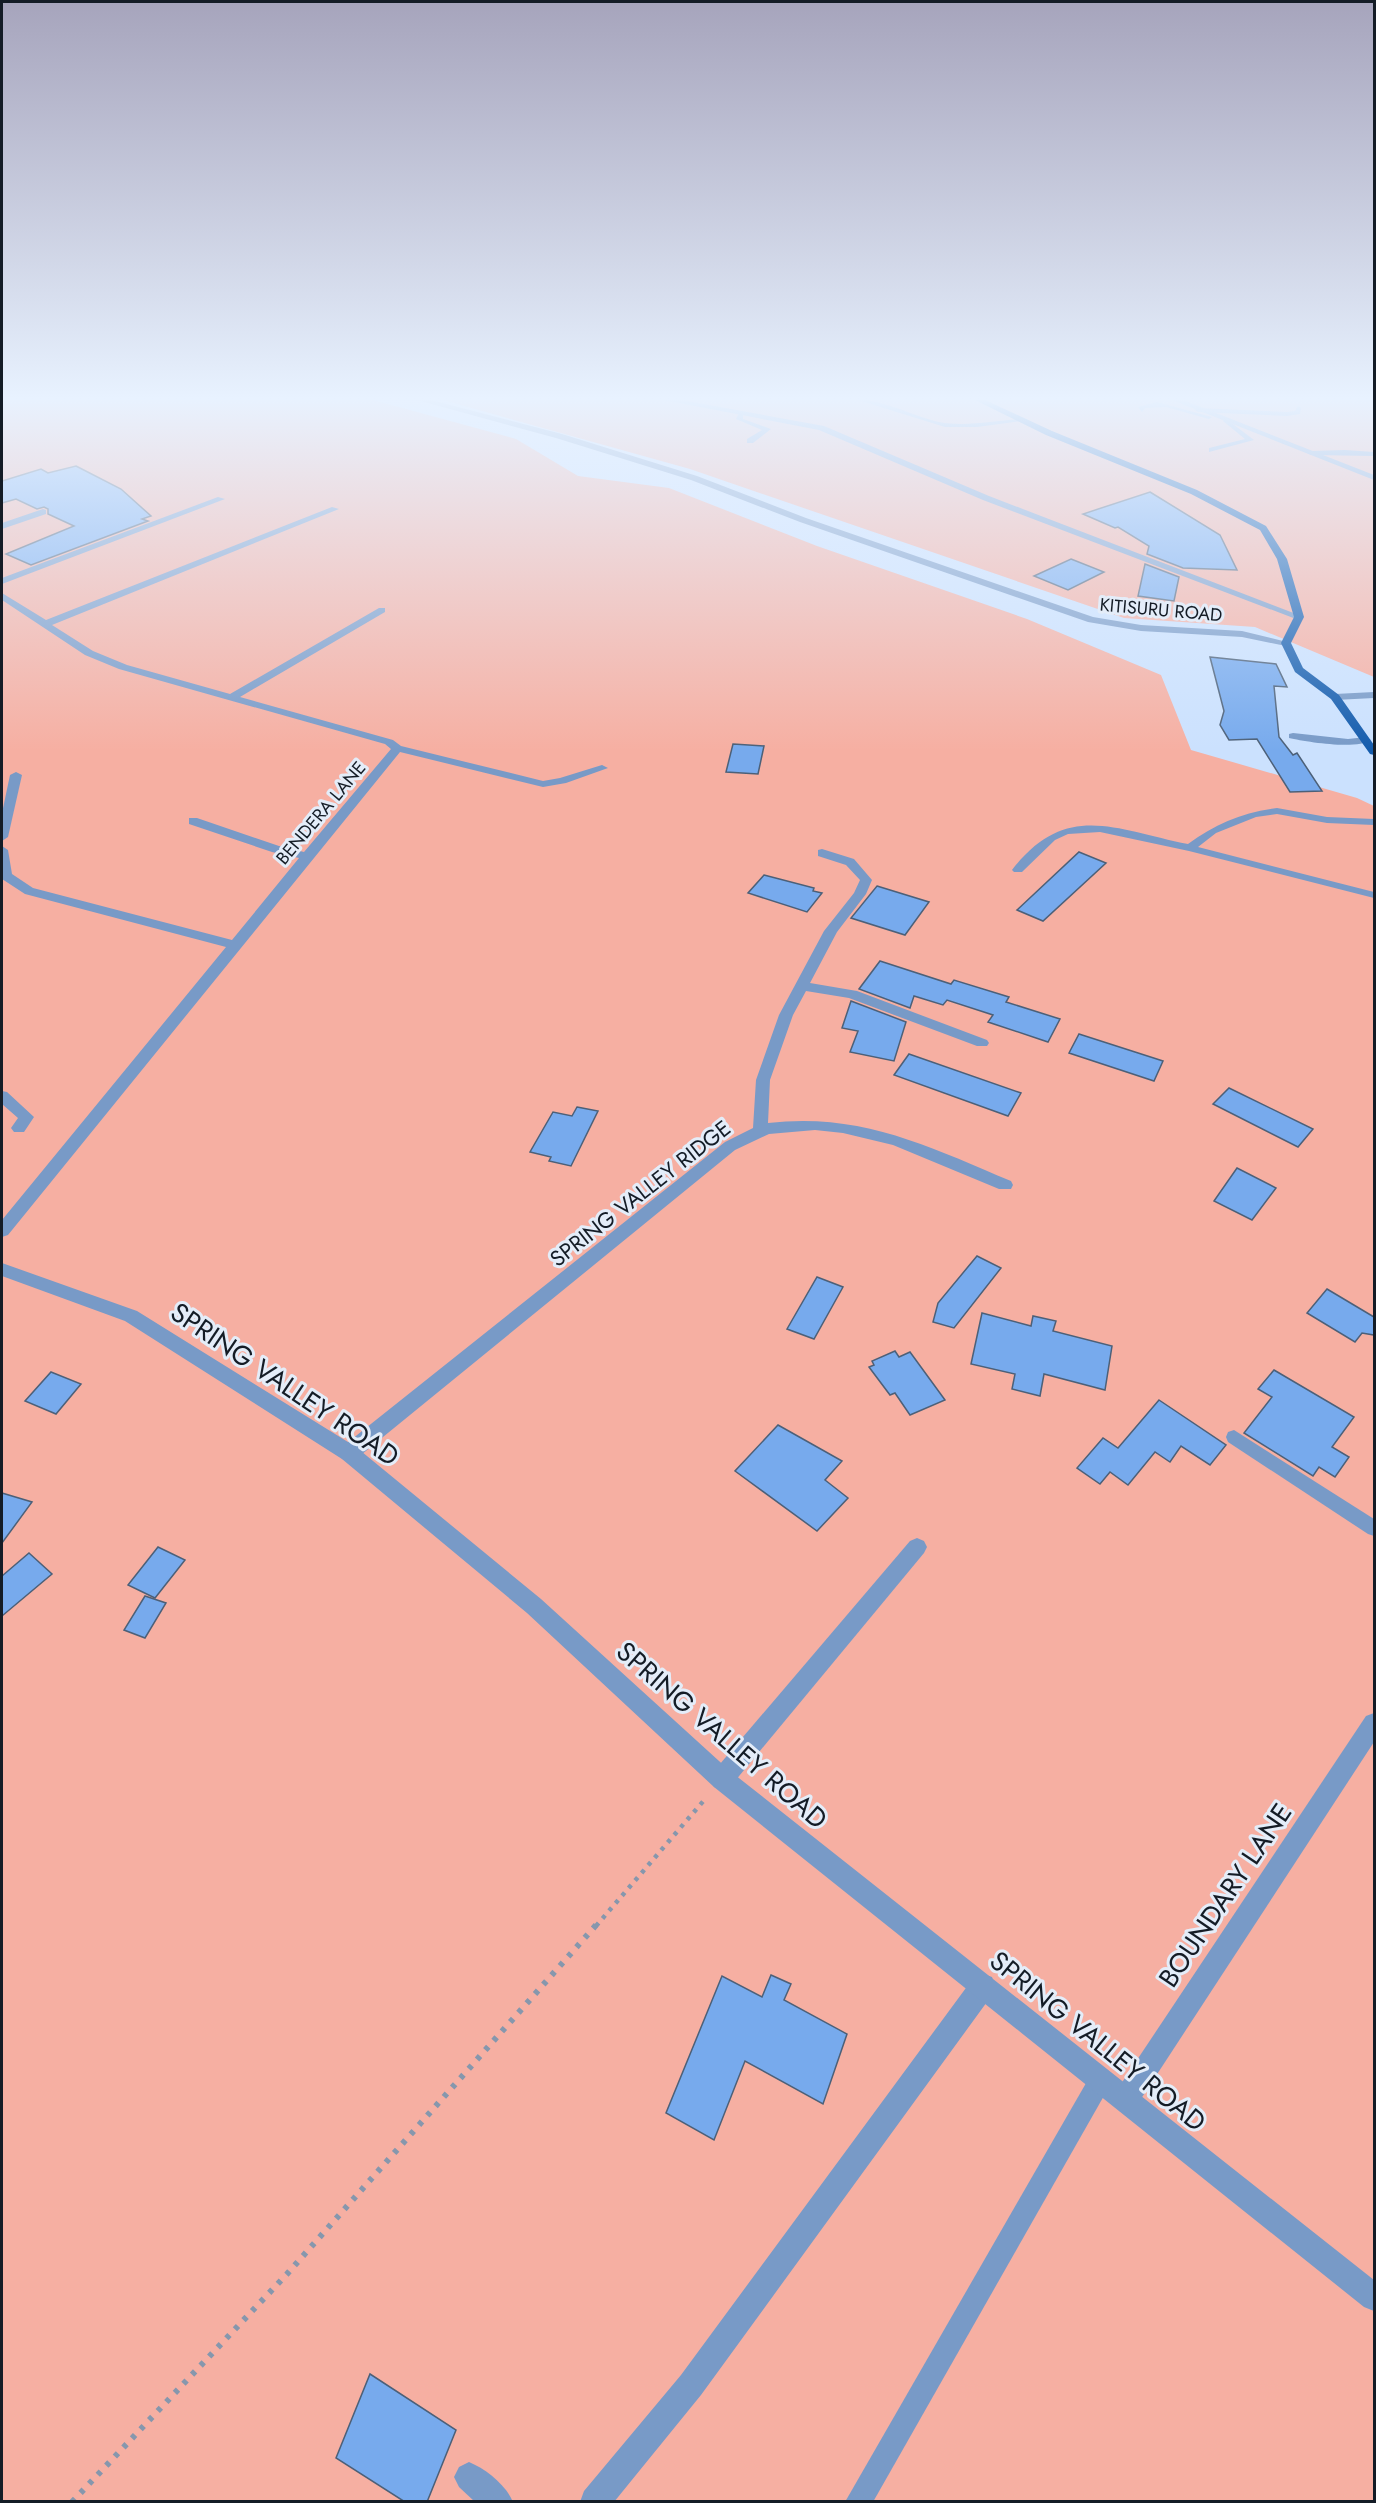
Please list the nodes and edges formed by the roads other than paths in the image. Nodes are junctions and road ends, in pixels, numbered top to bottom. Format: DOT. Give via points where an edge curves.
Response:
graph roads {
  1 [pos="29,517"];
  2 [pos="173,517"];
  3 [pos="315,517"];
  4 [pos="795,517"];
  5 [pos="1036,517"];
  6 [pos="1240,517"];
  7 [pos="2,526"];
  8 [pos="2,581"];
  9 [pos="2,596"];
  10 [pos="382,610"];
  11 [pos="1299,616"];
  12 [pos="45,624"];
  13 [pos="1286,643"];
  14 [pos="1374,695"];
  15 [pos="1335,697"];
  16 [pos="231,698"];
  17 [pos="1293,736"];
  18 [pos="1366,740"];
  19 [pos="397,748"];
  20 [pos="1374,752"];
  21 [pos="602,768"];
  22 [pos="16,775"];
  23 [pos="193,821"];
  24 [pos="1374,822"];
  25 [pos="2,837"];
  26 [pos="1190,848"];
  27 [pos="2,850"];
  28 [pos="822,853"];
  29 [pos="308,856"];
  30 [pos="1018,870"];
  31 [pos="1374,895"];
  32 [pos="235,945"];
  33 [pos="803,986"];
  34 [pos="982,1043"];
  35 [pos="2,1096"];
  36 [pos="19,1128"];
  37 [pos="760,1130"];
  38 [pos="1005,1185"];
  39 [pos="2,1231"];
  40 [pos="2,1269"];
  41 [pos="1234,1437"];
  42 [pos="350,1453"];
  43 [pos="1374,1528"];
  44 [pos="917,1547"];
  45 [pos="1374,1724"];
  46 [pos="722,1779"];
  47 [pos="984,1986"];
  48 [pos="1101,2079"];
  49 [pos="1126,2099"];
  50 [pos="1374,2297"];
  51 [pos="469,2477"];
  52 [pos="498,2502"];
  53 [pos="595,2502"];
  54 [pos="858,2502"];
  1 -- 7 [label="street"];
  2 -- 8 [label="street"];
  3 -- 12 [label="street"];
  4 -- 13 [label="street, KITISURU ROAD" via="1091,620 1141,628 1242,634"];
  5 -- 11 [label="street"];
  6 -- 11 [label="main road" via="1271,536 1286,566"];
  9 -- 12 [label="street, BENDERA LANE"];
  10 -- 16 [label="street"];
  11 -- 13 [label="main road"];
  12 -- 16 [label="street, BENDERA LANE" via="89,653 123,667"];
  13 -- 15 [label="main road" via="1299,670"];
  14 -- 15 [label="street"];
  15 -- 18 [label="main road"];
  16 -- 19 [label="street, BENDERA LANE" via="389,742"];
  17 -- 18 [label="lane"];
  18 -- 20 [label="main road"];
  19 -- 21 [label="street" via="543,784"];
  19 -- 29 [label="street, BENDERA LANE"];
  22 -- 25 [label="street"];
  23 -- 29 [label="street"];
  24 -- 26 [label="lane" via="1327,820 1276,811 1254,814 1212,831"];
  26 -- 30 [label="lane" via="1097,828 1074,828 1053,836"];
  26 -- 31 [label="lane"];
  27 -- 32 [label="street" via="6,876 29,891"];
  28 -- 33 [label="street" via="850,862 866,880 831,931"];
  29 -- 32 [label="street, BENDERA LANE"];
  32 -- 39 [label="street, BENDERA LANE"];
  33 -- 34 [label="street" via="852,994"];
  33 -- 37 [label="street" via="786,1015 763,1080"];
  35 -- 36 [label="street" via="26,1117"];
  37 -- 38 [label="street, SPRING VALLEY RIDGE" via="824,1126 888,1136"];
  37 -- 42 [label="street, SPRING VALLEY RIDGE" via="730,1146"];
  40 -- 42 [label="street, SPRING VALLEY ROAD" via="131,1316"];
  41 -- 43 [label="lane"];
  42 -- 46 [label="street, SPRING VALLEY ROAD" via="534,1606"];
  44 -- 46 [label="street"];
  45 -- 49 [label="street, BOUNDARY LANE"];
  46 -- 47 [label="street, SPRING VALLEY ROAD"];
  47 -- 48 [label="street, SPRING VALLEY ROAD"];
  47 -- 53 [label="street" via="691,2385"];
  48 -- 49 [label="street, SPRING VALLEY ROAD"];
  48 -- 54 [label="lane"];
  49 -- 50 [label="street, SPRING VALLEY ROAD"];
  51 -- 52 [label="street"];
}
